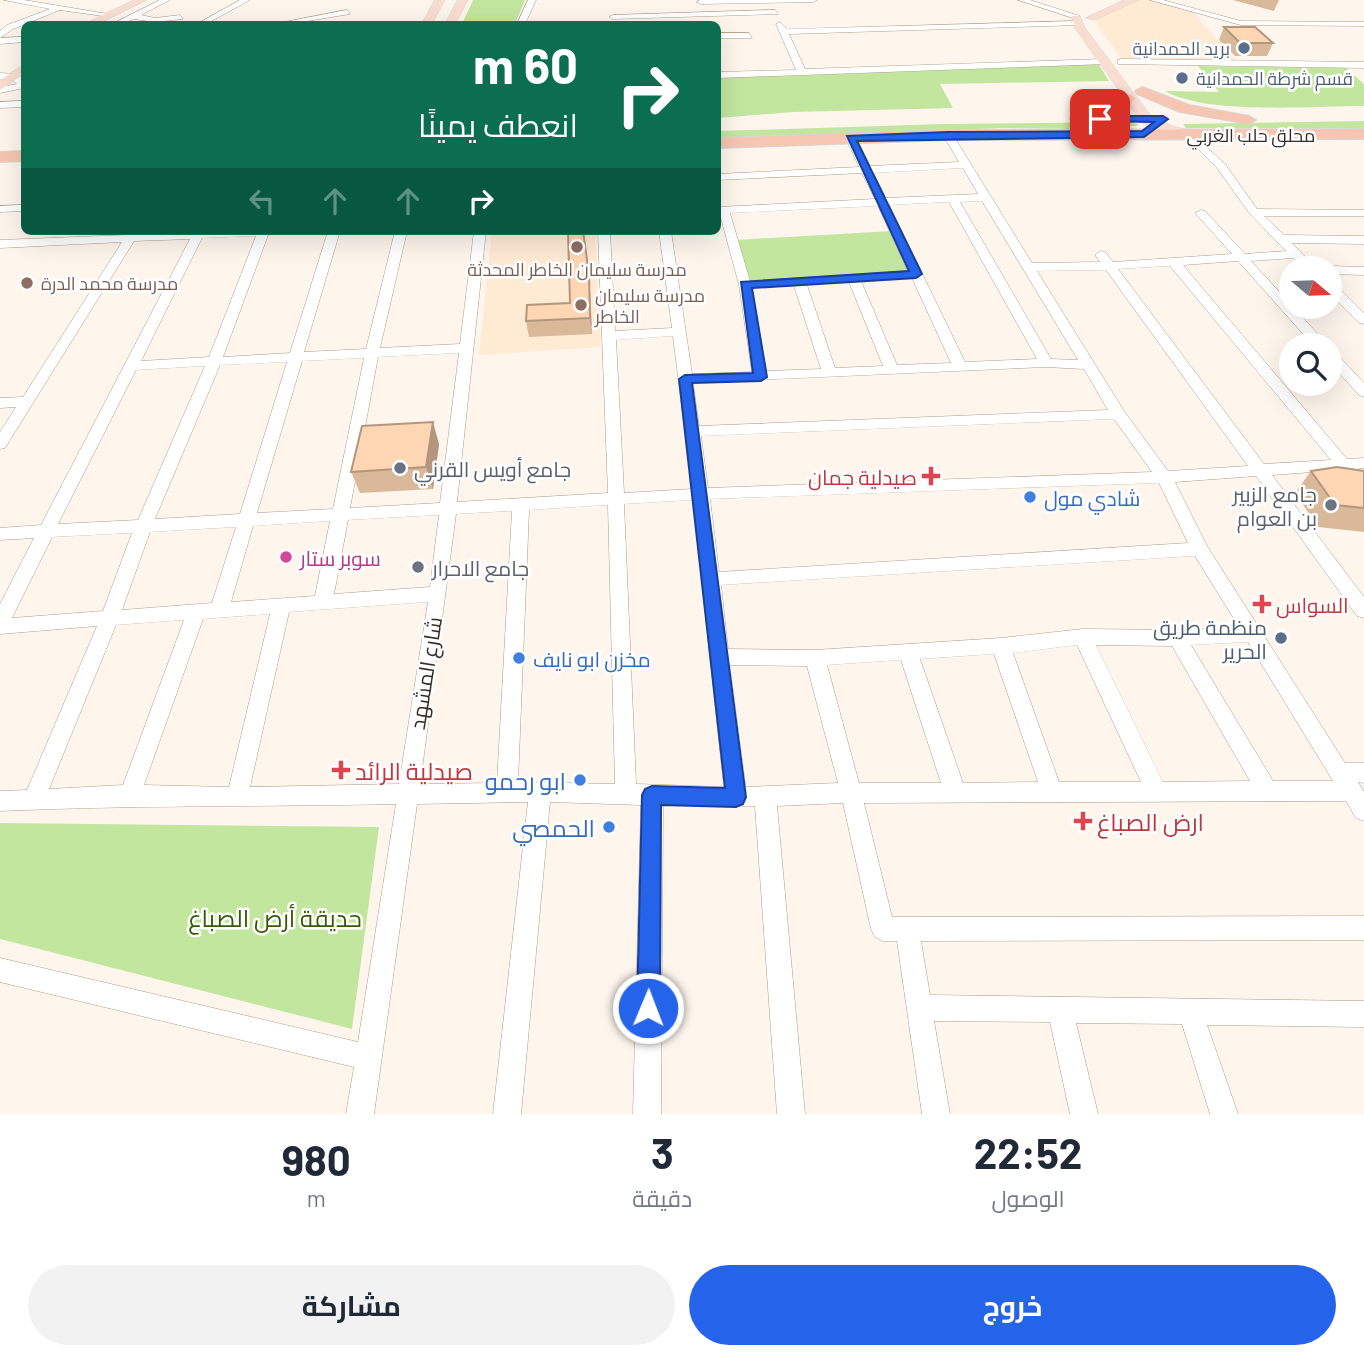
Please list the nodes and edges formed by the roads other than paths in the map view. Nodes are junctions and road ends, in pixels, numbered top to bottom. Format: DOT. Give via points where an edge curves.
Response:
graph roads {
  1 [pos="9,0"];
  2 [pos="73,0"];
  3 [pos="142,0"];
  4 [pos="158,0"];
  5 [pos="166,0"];
  6 [pos="243,0"];
  7 [pos="440,0"];
  8 [pos="463,0"];
  9 [pos="532,0"];
  10 [pos="813,0"];
  11 [pos="1022,0"];
  12 [pos="1113,0"];
  13 [pos="1133,0"];
  14 [pos="1154,0"];
  15 [pos="701,1"];
  16 [pos="771,1"];
  17 [pos="609,7"];
  18 [pos="60,8"];
  19 [pos="347,12"];
  20 [pos="775,12"];
  21 [pos="1102,13"];
  22 [pos="132,16"];
  23 [pos="180,17"];
  24 [pos="699,20"];
  25 [pos="1083,20"];
  26 [pos="26,21"];
  27 [pos="111,21"];
  28 [pos="206,21"];
  29 [pos="295,21"];
  30 [pos="429,21"];
  31 [pos="452,21"];
  32 [pos="522,21"];
  33 [pos="612,21"];
  34 [pos="21,23"];
  35 [pos="1241,23"];
  36 [pos="1364,24"];
  37 [pos="1249,31"];
  38 [pos="784,32"];
  39 [pos="721,36"];
  40 [pos="749,36"];
  41 [pos="0,38"];
  42 [pos="21,40"];
  43 [pos="1275,55"];
  44 [pos="21,62"];
  45 [pos="1103,62"];
  46 [pos="1121,62"];
  47 [pos="1284,64"];
  48 [pos="1364,65"];
  49 [pos="803,72"];
  50 [pos="721,75"];
  51 [pos="0,76"];
  52 [pos="21,78"];
  53 [pos="21,78"];
  54 [pos="0,88"];
  55 [pos="1136,90"];
  56 [pos="21,104"];
  57 [pos="0,105"];
  58 [pos="1364,118"];
  59 [pos="1077,119"];
  60 [pos="1250,120"];
  61 [pos="908,121"];
  62 [pos="1153,124"];
  63 [pos="1364,134"];
  64 [pos="948,135"];
  65 [pos="1190,135"];
  66 [pos="851,138"];
  67 [pos="721,143"];
  68 [pos="21,156"];
  69 [pos="0,157"];
  70 [pos="967,165"];
  71 [pos="867,171"];
  72 [pos="21,173"];
  73 [pos="0,174"];
  74 [pos="721,177"];
  75 [pos="986,197"];
  76 [pos="952,198"];
  77 [pos="881,203"];
  78 [pos="21,208"];
  79 [pos="0,209"];
  80 [pos="721,210"];
  81 [pos="1254,212"];
  82 [pos="721,213"];
  83 [pos="1201,213"];
  84 [pos="1364,213"];
  85 [pos="133,235"];
  86 [pos="198,235"];
  87 [pos="262,235"];
  88 [pos="333,235"];
  89 [pos="400,235"];
  90 [pos="481,235"];
  91 [pos="604,235"];
  92 [pos="666,235"];
  93 [pos="1282,239"];
  94 [pos="1364,240"];
  95 [pos="0,244"];
  96 [pos="1296,254"];
  97 [pos="1240,257"];
  98 [pos="1105,260"];
  99 [pos="1172,260"];
  100 [pos="1028,267"];
  101 [pos="1342,270"];
  102 [pos="1364,271"];
  103 [pos="916,274"];
  104 [pos="853,277"];
  105 [pos="799,281"];
  106 [pos="745,285"];
  107 [pos="1342,299"];
  108 [pos="1364,320"];
  109 [pos="678,332"];
  110 [pos="1310,333"];
  111 [pos="608,336"];
  112 [pos="467,348"];
  113 [pos="372,353"];
  114 [pos="296,356"];
  115 [pos="215,360"];
  116 [pos="1046,363"];
  117 [pos="1088,365"];
  118 [pos="129,366"];
  119 [pos="961,368"];
  120 [pos="1342,368"];
  121 [pos="891,370"];
  122 [pos="830,373"];
  123 [pos="761,377"];
  124 [pos="685,379"];
  125 [pos="1364,392"];
  126 [pos="27,401"];
  127 [pos="0,403"];
  128 [pos="1118,414"];
  129 [pos="691,431"];
  130 [pos="0,444"];
  131 [pos="1364,463"];
  132 [pos="1344,464"];
  133 [pos="1260,471"];
  134 [pos="1164,477"];
  135 [pos="1364,489"];
  136 [pos="701,494"];
  137 [pos="616,499"];
  138 [pos="520,506"];
  139 [pos="449,510"];
  140 [pos="341,516"];
  141 [pos="247,521"];
  142 [pos="143,527"];
  143 [pos="46,532"];
  144 [pos="0,534"];
  145 [pos="1200,549"];
  146 [pos="711,579"];
  147 [pos="438,594"];
  148 [pos="324,602"];
  149 [pos="281,606"];
  150 [pos="219,610"];
  151 [pos="196,611"];
  152 [pos="1364,611"];
  153 [pos="110,618"];
  154 [pos="0,624"];
  155 [pos="1253,634"];
  156 [pos="1083,637"];
  157 [pos="1177,638"];
  158 [pos="1002,646"];
  159 [pos="908,652"];
  160 [pos="721,657"];
  161 [pos="815,658"];
  162 [pos="1358,782"];
  163 [pos="540,792"];
  164 [pos="955,792"];
  165 [pos="1052,792"];
  166 [pos="1157,792"];
  167 [pos="1267,792"];
  168 [pos="626,793"];
  169 [pos="851,793"];
  170 [pos="507,794"];
  171 [pos="130,795"];
  172 [pos="406,795"];
  173 [pos="652,795"];
  174 [pos="237,797"];
  175 [pos="736,797"];
  176 [pos="765,797"];
  177 [pos="33,800"];
  178 [pos="0,801"];
  179 [pos="1364,811"];
  180 [pos="1364,928"];
  181 [pos="907,929"];
  182 [pos="0,970"];
  183 [pos="919,1009"];
  184 [pos="1060,1009"];
  185 [pos="1190,1011"];
  186 [pos="1364,1014"];
  187 [pos="368,1057"];
  188 [pos="360,1114"];
  189 [pos="507,1114"];
  190 [pos="647,1114"];
  191 [pos="791,1114"];
  192 [pos="936,1114"];
  193 [pos="1084,1114"];
  194 [pos="1224,1114"];
  1 -- 18 [label="street"];
  2 -- 18 [label="street"];
  3 -- 27 [label="main road"];
  4 -- 27 [label="main road"];
  5 -- 22 [label="street"];
  6 -- 28 [label="street"];
  7 -- 30 [label="main road"];
  8 -- 31 [label="main road"];
  9 -- 32 [label="street"];
  10 -- 16 [label="street"];
  11 -- 25 [label="street"];
  12 -- 25 [label="main road"];
  13 -- 21 [label="main road"];
  14 -- 35 [label="street"];
  15 -- 16 [label="street"];
  15 -- 24 [label="street"];
  16 -- 20 [label="street"];
  17 -- 33 [label="street"];
  18 -- 26 [label="street"];
  18 -- 27 [label="street"];
  19 -- 29 [label="street"];
  20 -- 24 [label="street"];
  20 -- 38 [label="street"];
  21 -- 25 [label="main road"];
  22 -- 23 [label="street" via="155,20"];
  22 -- 27 [label="street"];
  24 -- 33 [label="street"];
  25 -- 38 [label="street"];
  25 -- 45 [label="main road"];
  25 -- 46 [label="main road"];
  34 -- 41 [label="street"];
  35 -- 36 [label="street"];
  35 -- 37 [label="street"];
  38 -- 49 [label="street"];
  39 -- 40 [label="street"];
  41 -- 42 [label="street"];
  43 -- 47 [label="street"];
  44 -- 51 [label="main road"];
  45 -- 49 [label="street"];
  45 -- 55 [label="main road" via="1118,82"];
  46 -- 47 [label="street"];
  46 -- 55 [label="main road"];
  47 -- 48 [label="street"];
  49 -- 50 [label="street"];
  51 -- 52 [label="street"];
  53 -- 54 [label="main road"];
  55 -- 59 [label="highway" via="1107,113"];
  55 -- 60 [label="highway" via="1185,109"];
  55 -- 62 [label="main road"];
  56 -- 57 [label="street"];
  58 -- 60 [label="highway, محلق حلب الغربي"];
  59 -- 61 [label="highway, محلق حلب الغربي"];
  59 -- 62 [label="highway, محلق حلب الغربي"];
  60 -- 62 [label="highway, محلق حلب الغربي"];
  62 -- 64 [label="highway, محلق حلب الغربي"];
  62 -- 65 [label="highway, محلق حلب الغربي"];
  63 -- 65 [label="highway, محلق حلب الغربي"];
  64 -- 66 [label="highway, محلق حلب الغربي"];
  64 -- 70 [label="street"];
  65 -- 81 [label="street" via="1221,166"];
  66 -- 67 [label="highway, محلق حلب الغربي"];
  66 -- 71 [label="street"];
  68 -- 69 [label="highway"];
  70 -- 71 [label="street"];
  70 -- 75 [label="street"];
  71 -- 74 [label="street"];
  71 -- 77 [label="street"];
  72 -- 73 [label="highway"];
  75 -- 76 [label="street"];
  75 -- 100 [label="street"];
  76 -- 77 [label="street"];
  76 -- 116 [label="street"];
  77 -- 80 [label="street"];
  77 -- 103 [label="street"];
  78 -- 79 [label="street"];
  81 -- 84 [label="street"];
  81 -- 93 [label="street"];
  82 -- 106 [label="street"];
  83 -- 97 [label="street"];
  85 -- 95 [label="street"];
  85 -- 126 [label="street"];
  86 -- 118 [label="street"];
  87 -- 115 [label="street"];
  88 -- 114 [label="street"];
  89 -- 113 [label="street"];
  90 -- 112 [label="street, شارع المشهد"];
  91 -- 111 [label="street"];
  92 -- 109 [label="street"];
  93 -- 94 [label="street"];
  93 -- 96 [label="street"];
  96 -- 97 [label="street"];
  97 -- 99 [label="street"];
  97 -- 110 [label="street"];
  98 -- 99 [label="street"];
  98 -- 100 [label="street"];
  98 -- 133 [label="street"];
  99 -- 132 [label="street"];
  100 -- 117 [label="street"];
  101 -- 102 [label="street"];
  103 -- 104 [label="street"];
  103 -- 119 [label="street"];
  104 -- 105 [label="street"];
  104 -- 121 [label="street"];
  105 -- 106 [label="street"];
  105 -- 122 [label="street"];
  106 -- 123 [label="street"];
  107 -- 108 [label="street"];
  109 -- 111 [label="street"];
  109 -- 124 [label="street"];
  111 -- 137 [label="street"];
  112 -- 113 [label="street"];
  112 -- 139 [label="street, شارع المشهد"];
  113 -- 114 [label="street"];
  113 -- 140 [label="street"];
  114 -- 115 [label="street"];
  114 -- 141 [label="street"];
  115 -- 118 [label="street"];
  115 -- 142 [label="street"];
  116 -- 117 [label="street"];
  116 -- 119 [label="street"];
  117 -- 128 [label="street"];
  118 -- 143 [label="street"];
  119 -- 121 [label="street"];
  120 -- 125 [label="street"];
  121 -- 122 [label="street"];
  122 -- 123 [label="street"];
  123 -- 124 [label="street"];
  124 -- 129 [label="street"];
  126 -- 127 [label="street"];
  126 -- 130 [label="street"];
  128 -- 129 [label="street"];
  128 -- 134 [label="street"];
  129 -- 136 [label="street"];
  131 -- 132 [label="street"];
  132 -- 133 [label="street"];
  132 -- 135 [label="street"];
  133 -- 134 [label="street"];
  133 -- 152 [label="street"];
  134 -- 136 [label="street"];
  134 -- 145 [label="street"];
  136 -- 137 [label="street"];
  136 -- 146 [label="street"];
  137 -- 138 [label="street"];
  137 -- 168 [label="street"];
  138 -- 139 [label="street"];
  138 -- 170 [label="street"];
  139 -- 140 [label="street"];
  139 -- 147 [label="street, شارع المشهد"];
  140 -- 141 [label="street"];
  140 -- 148 [label="street"];
  141 -- 142 [label="street"];
  141 -- 150 [label="street"];
  142 -- 143 [label="street"];
  142 -- 153 [label="street"];
  143 -- 144 [label="street"];
  143 -- 154 [label="street"];
  145 -- 146 [label="street"];
  145 -- 155 [label="street"];
  146 -- 160 [label="street"];
  147 -- 148 [label="street"];
  147 -- 172 [label="street, شارع المشهد"];
  148 -- 149 [label="street"];
  149 -- 150 [label="street"];
  149 -- 174 [label="street"];
  150 -- 151 [label="street"];
  151 -- 153 [label="street"];
  151 -- 171 [label="street"];
  153 -- 154 [label="street"];
  153 -- 177 [label="street"];
  155 -- 157 [label="street"];
  155 -- 162 [label="street" via="1340,772"];
  156 -- 157 [label="street"];
  156 -- 158 [label="street"];
  156 -- 166 [label="street"];
  157 -- 167 [label="street"];
  158 -- 159 [label="street"];
  158 -- 165 [label="street"];
  159 -- 161 [label="street"];
  159 -- 164 [label="street"];
  160 -- 161 [label="street"];
  160 -- 175 [label="street"];
  161 -- 169 [label="street"];
  162 -- 167 [label="street"];
  162 -- 179 [label="street"];
  163 -- 168 [label="street"];
  163 -- 170 [label="street"];
  163 -- 189 [label="street"];
  164 -- 165 [label="street"];
  164 -- 169 [label="street"];
  165 -- 166 [label="street"];
  166 -- 167 [label="street"];
  168 -- 173 [label="street"];
  169 -- 176 [label="street"];
  169 -- 181 [label="street" via="883,929"];
  170 -- 172 [label="street"];
  171 -- 174 [label="street"];
  171 -- 177 [label="street"];
  172 -- 174 [label="street"];
  172 -- 187 [label="street, شارع المشهد"];
  173 -- 175 [label="street"];
  173 -- 190 [label="street"];
  175 -- 176 [label="street"];
  176 -- 191 [label="street"];
  177 -- 178 [label="street"];
  180 -- 181 [label="street"];
  181 -- 183 [label="street"];
  182 -- 187 [label="street"];
  183 -- 184 [label="street"];
  183 -- 192 [label="street"];
  184 -- 185 [label="street"];
  184 -- 193 [label="street"];
  185 -- 186 [label="street"];
  185 -- 194 [label="street"];
  187 -- 188 [label="street, شارع المشهد"];
}
